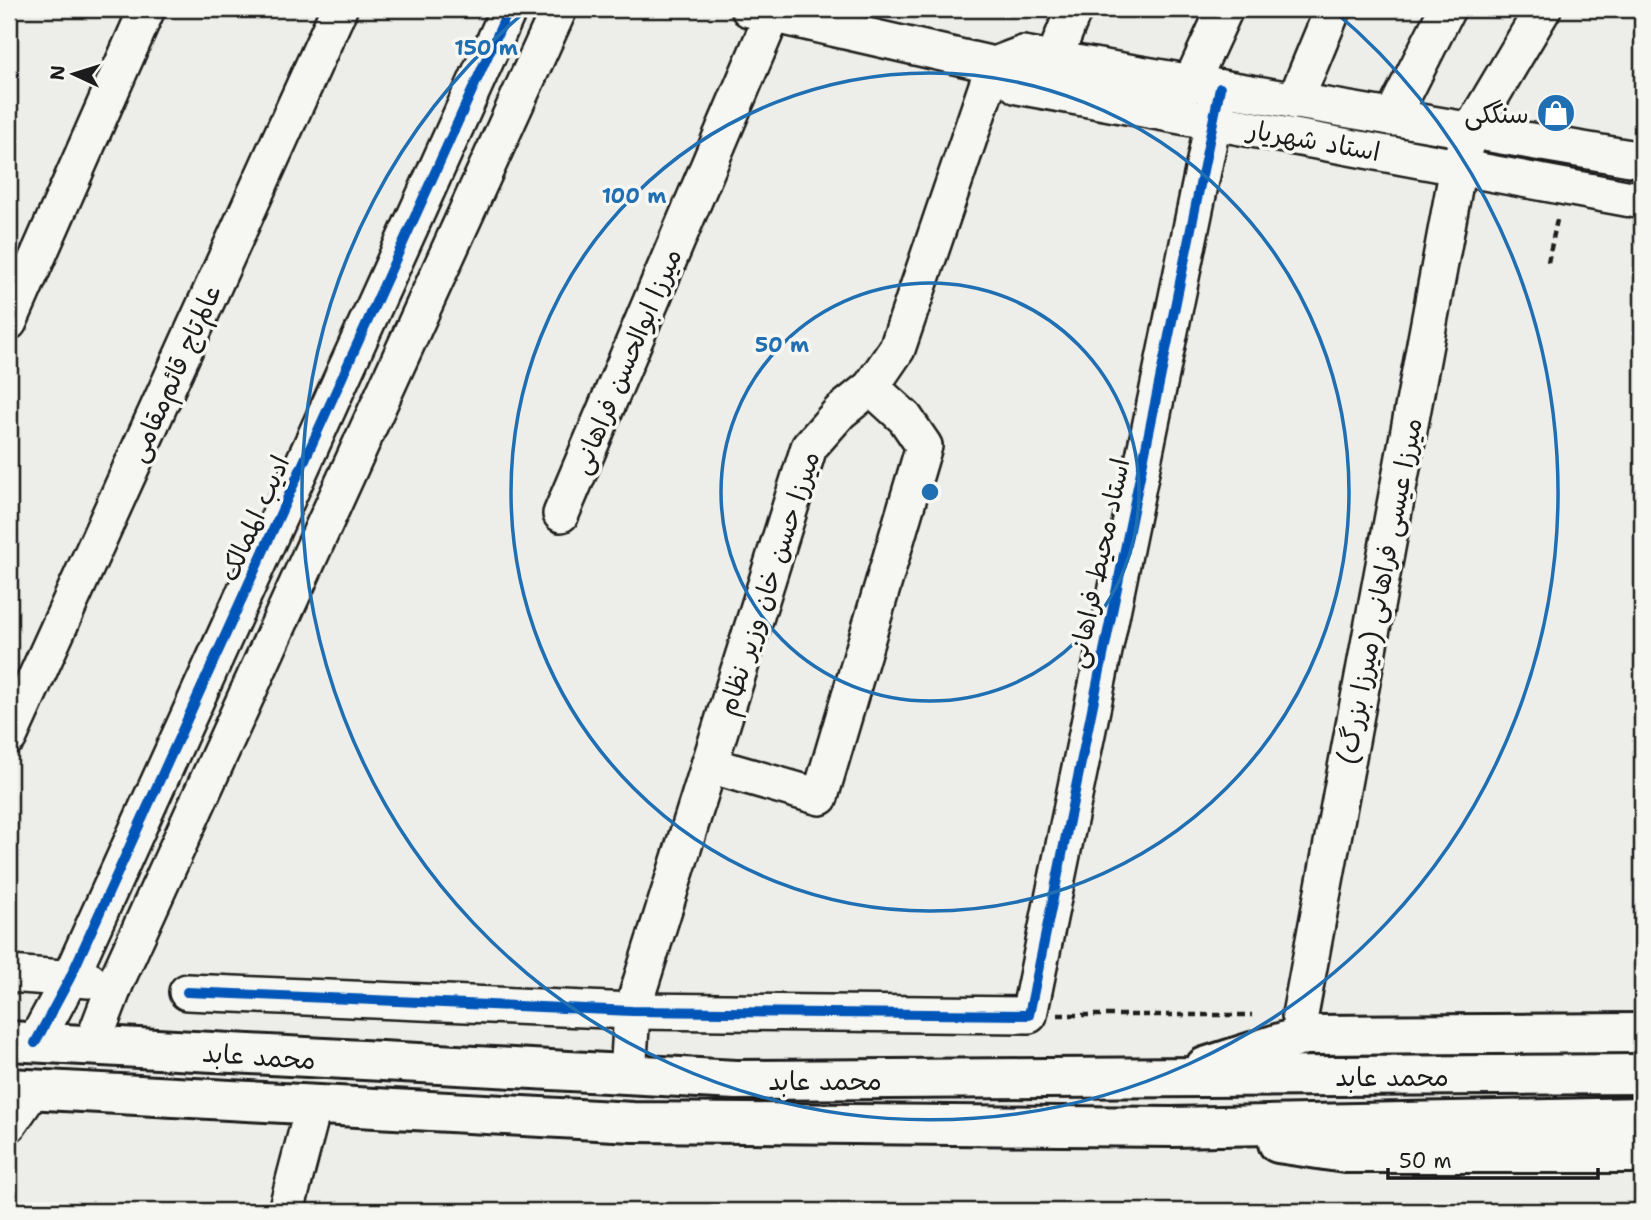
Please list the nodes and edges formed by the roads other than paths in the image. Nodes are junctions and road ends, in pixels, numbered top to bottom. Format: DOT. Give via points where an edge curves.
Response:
graph roads {
  1 [pos="147,9"];
  2 [pos="339,9"];
  3 [pos="509,9"];
  4 [pos="559,9"];
  5 [pos="1074,9"];
  6 [pos="1225,9"];
  7 [pos="1333,9"];
  8 [pos="1447,9"];
  9 [pos="1543,9"];
  10 [pos="761,11"];
  11 [pos="1054,59"];
  12 [pos="994,65"];
  13 [pos="1206,85"];
  14 [pos="1295,101"];
  15 [pos="1392,118"];
  16 [pos="1212,121"];
  17 [pos="1470,132"];
  18 [pos="1642,160"];
  19 [pos="1458,167"];
  20 [pos="1642,201"];
  21 [pos="9,322"];
  22 [pos="871,387"];
  23 [pos="561,514"];
  24 [pos="9,737"];
  25 [pos="709,765"];
  26 [pos="9,974"];
  27 [pos="70,978"];
  28 [pos="116,982"];
  29 [pos="187,992"];
  30 [pos="632,1011"];
  31 [pos="1300,1015"];
  32 [pos="1642,1033"];
  33 [pos="22,1042"];
  34 [pos="92,1045"];
  35 [pos="1642,1074"];
  36 [pos="628,1075"];
  37 [pos="1170,1078"];
  38 [pos="1023,1080"];
  39 [pos="21,1089"];
  40 [pos="314,1104"];
  41 [pos="1642,1117"];
  42 [pos="9,1124"];
  43 [pos="1024,1126"];
  44 [pos="1172,1127"];
  45 [pos="1642,1153"];
  46 [pos="286,1211"];
  1 -- 21 [label="street"];
  2 -- 24 [label="street, عالم‌تاج قائم‌مقامی"];
  3 -- 27 [label="street, ادیب الممالک"];
  4 -- 28 [label="street"];
  5 -- 11 [label="street"];
  6 -- 13 [label="street, استاد محیط فراهانی"];
  7 -- 14 [label="street"];
  8 -- 15 [label="street"];
  9 -- 17 [label="street, میرزا عیسی فراهانی (میرزا بزرگ)"];
  10 -- 12 [label="street, استاد شهریار"];
  10 -- 23 [label="street, میرزا ابوالحسن فراهانی"];
  11 -- 12 [label="street, استاد شهریار" via="1023,54"];
  11 -- 13 [label="street, استاد شهریار"];
  12 -- 16 [label="street, استاد شهریار" via="1018,86"];
  12 -- 22 [label="street, میرزا حسن خان وزیر نظام" via="897,349"];
  13 -- 14 [label="street, استاد شهریار"];
  13 -- 16 [label="street, استاد محیط فراهانی"];
  14 -- 15 [label="street, استاد شهریار"];
  15 -- 17 [label="street, استاد شهریار"];
  16 -- 19 [label="street, استاد شهریار"];
  16 -- 30 [label="street, استاد محیط فراهانی" via="1029,1014"];
  17 -- 18 [label="street, استاد شهریار"];
  17 -- 19 [label="street, میرزا عیسی فراهانی (میرزا بزرگ)"];
  19 -- 20 [label="street, استاد شهریار"];
  19 -- 31 [label="street, میرزا عیسی فراهانی (میرزا بزرگ)"];
  22 -- 25 [label="street, میرزا حسن خان وزیر نظام" via="840,412 809,447"];
  22 -- 25 [label="street" via="905,418 924,446 820,797"];
  25 -- 30 [label="street, میرزا حسن خان وزیر نظام"];
  26 -- 27 [label="street"];
  27 -- 28 [label="street"];
  27 -- 33 [label="street, ادیب الممالک"];
  28 -- 34 [label="street"];
  29 -- 30 [label="street"];
  30 -- 36 [label="street, میرزا حسن خان وزیر نظام"];
  32 -- 37 [label="main road" via="1305,1035"];
  33 -- 34 [label="main road, محمد عابد"];
  34 -- 36 [label="main road, محمد عابد"];
  35 -- 37 [label="main road, محمد عابد"];
  36 -- 38 [label="main road, محمد عابد" via="736,1080"];
  37 -- 38 [label="main road, محمد عابد"];
  38 -- 43 [label="main road"];
  39 -- 40 [label="main road, محمد عابد"];
  39 -- 42 [label="street"];
  40 -- 43 [label="main road, محمد عابد" via="633,1122"];
  40 -- 46 [label="street"];
  41 -- 44 [label="main road, محمد عابد"];
  43 -- 44 [label="main road, محمد عابد"];
  44 -- 45 [label="main road" via="1345,1153"];
}
